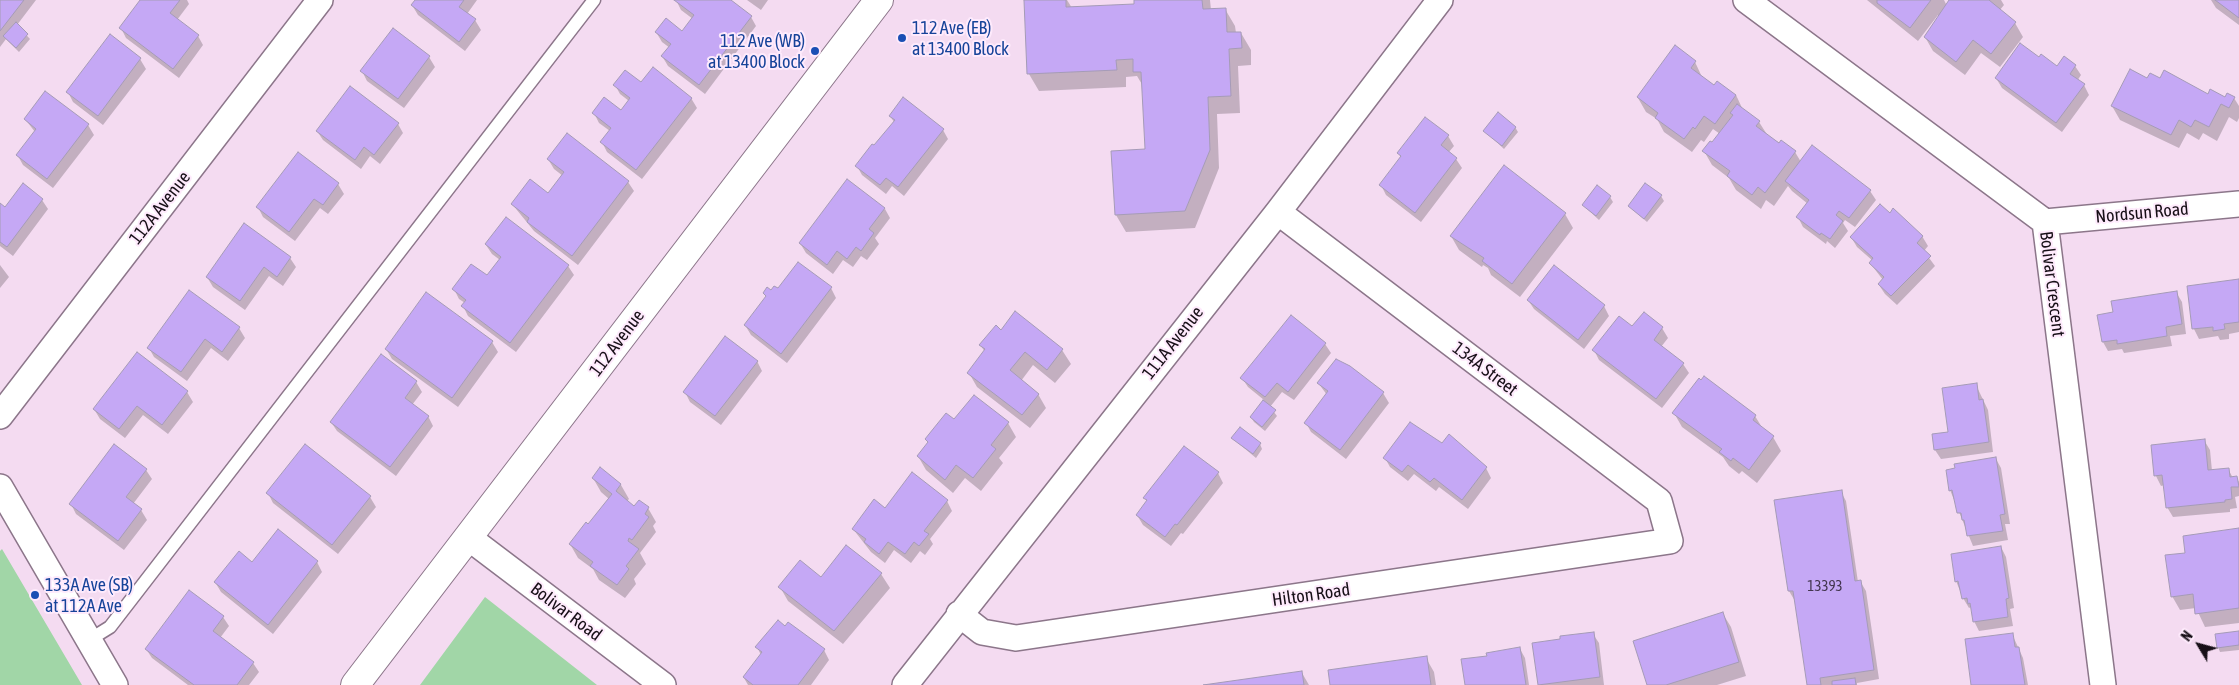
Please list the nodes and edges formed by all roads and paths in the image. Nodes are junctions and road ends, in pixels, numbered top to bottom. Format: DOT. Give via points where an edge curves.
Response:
graph roads {
  1 [pos="320,0"];
  2 [pos="594,0"];
  3 [pos="879,0"];
  4 [pos="1440,0"];
  5 [pos="1746,0"];
  6 [pos="2239,204"];
  7 [pos="1278,212"];
  8 [pos="2045,222"];
  9 [pos="0,416"];
  10 [pos="0,487"];
  11 [pos="469,538"];
  12 [pos="1670,541"];
  13 [pos="959,614"];
  14 [pos="88,640"];
  15 [pos="115,685"];
  16 [pos="355,685"];
  17 [pos="663,685"];
  18 [pos="905,685"];
  19 [pos="2103,685"];
  1 -- 9 [label="street, 112A Avenue"];
  2 -- 14 [label="lane" via="116,619"];
  3 -- 11 [label="main road, 112 Avenue"];
  4 -- 7 [label="street, 111A Avenue"];
  5 -- 8 [label="street, Bolivar Crescent"];
  6 -- 8 [label="street, Nordsun Road"];
  7 -- 12 [label="street, 134A Street" via="1659,501"];
  7 -- 13 [label="street, 111A Avenue"];
  8 -- 19 [label="street, Bolivar Crescent"];
  10 -- 14 [label="street"];
  11 -- 16 [label="main road, 112 Avenue"];
  11 -- 17 [label="street, Bolivar Road"];
  12 -- 13 [label="street, Hilton Road" via="1016,638 982,632"];
  13 -- 18 [label="street, 111A Avenue"];
  14 -- 15 [label="street"];
}
